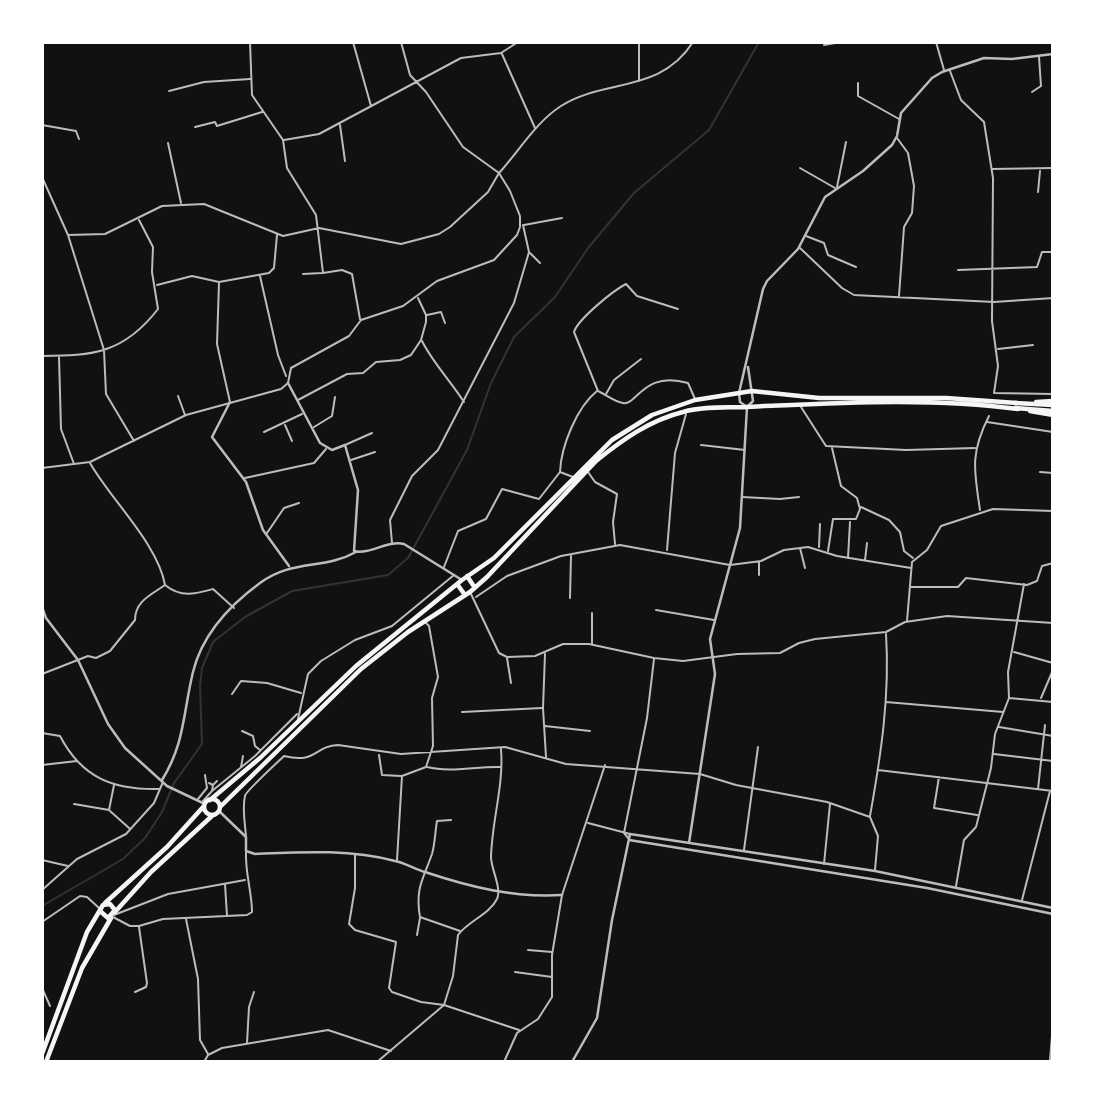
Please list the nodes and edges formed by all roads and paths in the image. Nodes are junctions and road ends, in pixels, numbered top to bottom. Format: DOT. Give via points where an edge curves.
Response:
graph roads {
  1 [pos="250,42"];
  2 [pos="353,42"];
  3 [pos="401,42"];
  4 [pos="518,42"];
  5 [pos="639,42"];
  6 [pos="693,42"];
  7 [pos="841,42"];
  8 [pos="936,42"];
  9 [pos="824,45"];
  10 [pos="501,53"];
  11 [pos="1053,54"];
  12 [pos="1039,57"];
  13 [pos="949,69"];
  14 [pos="944,71"];
  15 [pos="251,79"];
  16 [pos="417,82"];
  17 [pos="639,82"];
  18 [pos="858,83"];
  19 [pos="169,90"];
  20 [pos="1032,92"];
  21 [pos="371,107"];
  22 [pos="263,112"];
  23 [pos="899,119"];
  24 [pos="340,124"];
  25 [pos="42,125"];
  26 [pos="195,127"];
  27 [pos="535,129"];
  28 [pos="897,137"];
  29 [pos="79,139"];
  30 [pos="283,140"];
  31 [pos="846,142"];
  32 [pos="168,143"];
  33 [pos="345,161"];
  34 [pos="800,168"];
  35 [pos="1053,168"];
  36 [pos="992,169"];
  37 [pos="1040,170"];
  38 [pos="499,173"];
  39 [pos="42,177"];
  40 [pos="836,188"];
  41 [pos="1038,192"];
  42 [pos="181,205"];
  43 [pos="562,218"];
  44 [pos="138,219"];
  45 [pos="522,226"];
  46 [pos="320,228"];
  47 [pos="277,234"];
  48 [pos="68,235"];
  49 [pos="805,236"];
  50 [pos="799,247"];
  51 [pos="529,252"];
  52 [pos="1053,252"];
  53 [pos="540,262"];
  54 [pos="856,267"];
  55 [pos="993,269"];
  56 [pos="958,270"];
  57 [pos="323,273"];
  58 [pos="303,274"];
  59 [pos="260,275"];
  60 [pos="219,282"];
  61 [pos="155,285"];
  62 [pos="418,297"];
  63 [pos="899,297"];
  64 [pos="1053,298"];
  65 [pos="994,302"];
  66 [pos="678,309"];
  67 [pos="426,315"];
  68 [pos="361,320"];
  69 [pos="446,323"];
  70 [pos="421,340"];
  71 [pos="1033,345"];
  72 [pos="997,349"];
  73 [pos="104,351"];
  74 [pos="42,356"];
  75 [pos="59,356"];
  76 [pos="641,359"];
  77 [pos="747,364"];
  78 [pos="287,380"];
  79 [pos="598,391"];
  80 [pos="752,391"];
  81 [pos="740,393"];
  82 [pos="606,394"];
  83 [pos="1053,394"];
  84 [pos="178,396"];
  85 [pos="335,397"];
  86 [pos="695,400"];
  87 [pos="297,401"];
  88 [pos="230,402"];
  89 [pos="464,403"];
  90 [pos="1053,403"];
  91 [pos="798,404"];
  92 [pos="1015,406"];
  93 [pos="747,407"];
  94 [pos="687,411"];
  95 [pos="1053,413"];
  96 [pos="303,414"];
  97 [pos="186,416"];
  98 [pos="989,416"];
  99 [pos="986,422"];
  100 [pos="284,424"];
  101 [pos="312,429"];
  102 [pos="264,432"];
  103 [pos="1053,432"];
  104 [pos="372,433"];
  105 [pos="292,441"];
  106 [pos="135,442"];
  107 [pos="345,445"];
  108 [pos="701,445"];
  109 [pos="832,447"];
  110 [pos="975,448"];
  111 [pos="326,449"];
  112 [pos="746,450"];
  113 [pos="374,452"];
  114 [pos="351,460"];
  115 [pos="90,462"];
  116 [pos="74,465"];
  117 [pos="42,468"];
  118 [pos="587,471"];
  119 [pos="560,472"];
  120 [pos="1040,472"];
  121 [pos="1053,473"];
  122 [pos="573,477"];
  123 [pos="244,479"];
  124 [pos="742,497"];
  125 [pos="799,497"];
  126 [pos="299,503"];
  127 [pos="859,507"];
  128 [pos="980,511"];
  129 [pos="1053,511"];
  130 [pos="850,521"];
  131 [pos="820,524"];
  132 [pos="266,534"];
  133 [pos="392,543"];
  134 [pos="867,543"];
  135 [pos="615,546"];
  136 [pos="800,547"];
  137 [pos="819,548"];
  138 [pos="667,551"];
  139 [pos="356,552"];
  140 [pos="828,552"];
  141 [pos="571,555"];
  142 [pos="848,558"];
  143 [pos="914,559"];
  144 [pos="760,561"];
  145 [pos="864,561"];
  146 [pos="1053,563"];
  147 [pos="730,565"];
  148 [pos="289,566"];
  149 [pos="444,567"];
  150 [pos="804,568"];
  151 [pos="911,568"];
  152 [pos="454,575"];
  153 [pos="759,575"];
  154 [pos="462,580"];
  155 [pos="1024,584"];
  156 [pos="165,585"];
  157 [pos="910,587"];
  158 [pos="470,592"];
  159 [pos="474,598"];
  160 [pos="570,598"];
  161 [pos="42,607"];
  162 [pos="234,608"];
  163 [pos="656,610"];
  164 [pos="593,613"];
  165 [pos="424,621"];
  166 [pos="715,621"];
  167 [pos="1018,621"];
  168 [pos="907,622"];
  169 [pos="1053,623"];
  170 [pos="886,632"];
  171 [pos="592,645"];
  172 [pos="1012,651"];
  173 [pos="545,653"];
  174 [pos="507,657"];
  175 [pos="713,657"];
  176 [pos="654,658"];
  177 [pos="78,660"];
  178 [pos="1053,663"];
  179 [pos="1053,670"];
  180 [pos="42,674"];
  181 [pos="510,683"];
  182 [pos="232,694"];
  183 [pos="302,694"];
  184 [pos="1009,698"];
  185 [pos="1040,699"];
  186 [pos="885,702"];
  187 [pos="1053,702"];
  188 [pos="543,708"];
  189 [pos="462,712"];
  190 [pos="1004,712"];
  191 [pos="298,717"];
  192 [pos="1045,725"];
  193 [pos="544,726"];
  194 [pos="999,727"];
  195 [pos="242,731"];
  196 [pos="590,731"];
  197 [pos="42,733"];
  198 [pos="1045,735"];
  199 [pos="1053,736"];
  200 [pos="264,738"];
  201 [pos="268,743"];
  202 [pos="500,747"];
  203 [pos="758,747"];
  204 [pos="261,750"];
  205 [pos="431,752"];
  206 [pos="379,753"];
  207 [pos="993,754"];
  208 [pos="243,756"];
  209 [pos="546,757"];
  210 [pos="78,760"];
  211 [pos="1042,760"];
  212 [pos="238,761"];
  213 [pos="1053,761"];
  214 [pos="42,765"];
  215 [pos="605,765"];
  216 [pos="241,767"];
  217 [pos="426,767"];
  218 [pos="502,768"];
  219 [pos="635,769"];
  220 [pos="877,770"];
  221 [pos="700,774"];
  222 [pos="205,775"];
  223 [pos="402,776"];
  224 [pos="939,776"];
  225 [pos="217,781"];
  226 [pos="208,782"];
  227 [pos="164,783"];
  228 [pos="987,783"];
  229 [pos="114,784"];
  230 [pos="213,785"];
  231 [pos="753,788"];
  232 [pos="159,789"];
  233 [pos="1038,789"];
  234 [pos="212,791"];
  235 [pos="1051,791"];
  236 [pos="197,799"];
  237 [pos="210,800"];
  238 [pos="830,803"];
  239 [pos="74,804"];
  240 [pos="204,804"];
  241 [pos="109,810"];
  242 [pos="217,811"];
  243 [pos="978,816"];
  244 [pos="870,817"];
  245 [pos="451,820"];
  246 [pos="587,822"];
  247 [pos="130,829"];
  248 [pos="624,833"];
  249 [pos="630,834"];
  250 [pos="246,837"];
  251 [pos="629,839"];
  252 [pos="689,843"];
  253 [pos="246,851"];
  254 [pos="744,851"];
  255 [pos="354,853"];
  256 [pos="42,860"];
  257 [pos="397,861"];
  258 [pos="824,864"];
  259 [pos="69,866"];
  260 [pos="422,872"];
  261 [pos="875,872"];
  262 [pos="875,879"];
  263 [pos="246,880"];
  264 [pos="225,883"];
  265 [pos="956,886"];
  266 [pos="42,890"];
  267 [pos="499,892"];
  268 [pos="562,895"];
  269 [pos="1022,901"];
  270 [pos="1053,901"];
  271 [pos="101,908"];
  272 [pos="1052,908"];
  273 [pos="1053,914"];
  274 [pos="113,915"];
  275 [pos="227,916"];
  276 [pos="420,917"];
  277 [pos="186,919"];
  278 [pos="42,922"];
  279 [pos="139,926"];
  280 [pos="461,931"];
  281 [pos="416,935"];
  282 [pos="42,948"];
  283 [pos="528,950"];
  284 [pos="553,952"];
  285 [pos="515,972"];
  286 [pos="552,977"];
  287 [pos="135,992"];
  288 [pos="254,992"];
  289 [pos="444,1005"];
  290 [pos="50,1006"];
  291 [pos="1053,1028"];
  292 [pos="520,1031"];
  293 [pos="1052,1039"];
  294 [pos="247,1044"];
  295 [pos="391,1051"];
  296 [pos="42,1054"];
  297 [pos="208,1055"];
  298 [pos="1052,1061"];
  299 [pos="46,1062"];
  300 [pos="204,1062"];
  301 [pos="377,1062"];
  302 [pos="504,1062"];
  303 [pos="572,1062"];
  1 -- 15 [label="street"];
  2 -- 21 [label="street"];
  3 -- 16 [label="street" via="405,66"];
  4 -- 10 [label="street"];
  5 -- 17 [label="street"];
  6 -- 17 [label="street" via="672,65"];
  7 -- 9 [label="street"];
  8 -- 14 [label="street"];
  10 -- 16 [label="street" via="461,58"];
  10 -- 27 [label="street"];
  11 -- 12 [label="street"];
  12 -- 13 [label="street" via="984,58"];
  12 -- 20 [label="street" via="1041,86"];
  13 -- 14 [label="street"];
  13 -- 36 [label="street" via="961,100 984,122"];
  14 -- 23 [label="street" via="932,78"];
  15 -- 19 [label="street"];
  15 -- 22 [label="street" via="252,95"];
  16 -- 21 [label="street"];
  16 -- 38 [label="street" via="463,147"];
  17 -- 27 [label="street" via="569,102"];
  18 -- 23 [label="street" via="858,96"];
  21 -- 24 [label="street"];
  22 -- 26 [label="street" via="217,126 215,122"];
  22 -- 30 [label="street"];
  23 -- 28 [label="street"];
  24 -- 30 [label="street" via="319,134"];
  24 -- 33 [label="street"];
  25 -- 29 [label="street" via="76,131"];
  27 -- 38 [label="street"];
  28 -- 40 [label="street" via="863,172"];
  28 -- 63 [label="street" via="908,153 914,186 912,213 904,227"];
  30 -- 46 [label="street" via="288,168"];
  31 -- 40 [label="street"];
  32 -- 42 [label="street"];
  34 -- 40 [label="street"];
  35 -- 37 [label="street"];
  36 -- 37 [label="street"];
  36 -- 55 [label="street"];
  37 -- 41 [label="street"];
  38 -- 45 [label="street"];
  38 -- 46 [label="street" via="488,192 439,234 388,244"];
  39 -- 48 [label="street"];
  40 -- 49 [label="street" via="825,197"];
  42 -- 44 [label="street" via="153,208"];
  42 -- 47 [label="street" via="204,205"];
  43 -- 45 [label="street"];
  44 -- 48 [label="street" via="105,234"];
  44 -- 61 [label="street" via="153,247"];
  45 -- 51 [label="street"];
  45 -- 62 [label="street" via="494,260 437,281"];
  46 -- 47 [label="street"];
  46 -- 57 [label="street"];
  47 -- 59 [label="street" via="274,268"];
  48 -- 73 [label="street"];
  49 -- 50 [label="street"];
  49 -- 54 [label="street" via="824,243 828,255"];
  50 -- 63 [label="street" via="854,295"];
  50 -- 77 [label="street" via="767,281"];
  51 -- 53 [label="street"];
  51 -- 89 [label="street" via="514,303"];
  52 -- 55 [label="street" via="1042,252 1038,267"];
  55 -- 56 [label="street"];
  55 -- 65 [label="street"];
  57 -- 58 [label="street"];
  57 -- 68 [label="street" via="342,270 352,274"];
  59 -- 60 [label="street"];
  59 -- 78 [label="street"];
  60 -- 61 [label="street" via="192,276"];
  60 -- 88 [label="street" via="216,344"];
  61 -- 73 [label="street" via="158,309 136,332"];
  62 -- 67 [label="street"];
  62 -- 68 [label="street"];
  63 -- 65 [label="street"];
  64 -- 65 [label="street"];
  65 -- 72 [label="street"];
  66 -- 79 [label="street" via="634,294 626,284 578,324 574,332"];
  67 -- 69 [label="street" via="441,312"];
  67 -- 70 [label="street"];
  68 -- 78 [label="street" via="349,336 291,368"];
  70 -- 87 [label="street" via="411,355 376,362 363,373 347,374"];
  70 -- 89 [label="street" via="429,358"];
  71 -- 72 [label="street"];
  72 -- 83 [label="street" via="994,393"];
  73 -- 75 [label="street"];
  73 -- 106 [label="street" via="106,394"];
  74 -- 75 [label="street"];
  75 -- 116 [label="street" via="61,429"];
  76 -- 82 [label="street" via="614,380"];
  77 -- 80 [label="street"];
  77 -- 81 [label="street"];
  78 -- 87 [label="street"];
  78 -- 88 [label="street" via="281,389"];
  79 -- 82 [label="street"];
  79 -- 119 [label="street" via="587,399 567,441"];
  80 -- 81 [label="highway"];
  80 -- 92 [label="highway" via="819,398 946,398"];
  80 -- 93 [label="street" via="753,401"];
  81 -- 86 [label="highway"];
  81 -- 93 [label="street" via="740,402"];
  82 -- 86 [label="street" via="624,404 661,379 688,383"];
  84 -- 97 [label="street"];
  85 -- 101 [label="street" via="332,416"];
  86 -- 122 [label="highway" via="630,427"];
  87 -- 96 [label="street"];
  88 -- 97 [label="street"];
  88 -- 123 [label="street" via="212,437"];
  89 -- 133 [label="street" via="438,450 412,476 390,520"];
  90 -- 92 [label="highway"];
  91 -- 92 [label="highway"];
  91 -- 93 [label="highway"];
  91 -- 109 [label="street" via="825,446"];
  92 -- 95 [label="highway"];
  93 -- 94 [label="highway"];
  93 -- 112 [label="street"];
  94 -- 118 [label="highway" via="635,432"];
  94 -- 138 [label="street" via="675,453"];
  96 -- 100 [label="street"];
  96 -- 101 [label="street"];
  97 -- 106 [label="street"];
  98 -- 99 [label="street"];
  99 -- 103 [label="street"];
  99 -- 110 [label="street"];
  100 -- 102 [label="street"];
  100 -- 105 [label="street"];
  101 -- 111 [label="street"];
  104 -- 107 [label="street"];
  106 -- 115 [label="street"];
  107 -- 111 [label="street"];
  107 -- 114 [label="street"];
  108 -- 112 [label="street"];
  109 -- 110 [label="street"];
  109 -- 127 [label="street" via="842,486 857,498"];
  110 -- 128 [label="street"];
  111 -- 123 [label="street" via="314,463"];
  112 -- 124 [label="street"];
  113 -- 114 [label="street"];
  114 -- 139 [label="street" via="358,490"];
  115 -- 116 [label="street"];
  115 -- 156 [label="street" via="163,572"];
  116 -- 117 [label="street"];
  118 -- 135 [label="street" via="595,482 617,494"];
  118 -- 158 [label="highway"];
  119 -- 122 [label="street"];
  119 -- 149 [label="street" via="539,499 502,489 486,519 458,531"];
  120 -- 121 [label="street"];
  122 -- 154 [label="highway" via="494,558"];
  123 -- 132 [label="street"];
  124 -- 125 [label="street"];
  124 -- 147 [label="street"];
  126 -- 132 [label="street" via="284,508"];
  127 -- 130 [label="street" via="859,516"];
  127 -- 143 [label="street" via="889,520 900,532 904,551"];
  128 -- 129 [label="street"];
  128 -- 143 [label="street" via="941,526 927,550"];
  130 -- 140 [label="street" via="833,519"];
  130 -- 142 [label="street"];
  131 -- 137 [label="street"];
  132 -- 148 [label="street"];
  133 -- 139 [label="street"];
  133 -- 149 [label="street"];
  134 -- 145 [label="street"];
  135 -- 138 [label="street"];
  135 -- 141 [label="street"];
  136 -- 137 [label="street"];
  136 -- 144 [label="street"];
  136 -- 150 [label="street"];
  137 -- 140 [label="street"];
  138 -- 147 [label="street"];
  139 -- 148 [label="street" via="328,563"];
  140 -- 142 [label="street"];
  141 -- 159 [label="street" via="507,576"];
  141 -- 160 [label="street"];
  142 -- 145 [label="street"];
  143 -- 151 [label="street"];
  144 -- 147 [label="street"];
  144 -- 153 [label="street"];
  145 -- 151 [label="street"];
  146 -- 155 [label="street" via="1042,566 1034,583"];
  147 -- 166 [label="street"];
  148 -- 162 [label="street" via="260,582"];
  149 -- 152 [label="street"];
  151 -- 157 [label="street"];
  152 -- 154 [label="street"];
  152 -- 183 [label="street" via="392,626 355,640 321,661 308,674"];
  154 -- 158 [label="highway"];
  154 -- 158 [label="highway"];
  154 -- 191 [label="highway"];
  155 -- 157 [label="street" via="966,578 958,587"];
  155 -- 167 [label="street"];
  156 -- 162 [label="street" via="173,592 191,595 213,589"];
  156 -- 177 [label="street" via="135,609 135,620 110,651"];
  157 -- 168 [label="street"];
  158 -- 159 [label="street"];
  158 -- 165 [label="highway"];
  159 -- 174 [label="street" via="499,653"];
  161 -- 177 [label="street"];
  162 -- 227 [label="street" via="211,630 202,648 193,671 184,730"];
  163 -- 166 [label="street"];
  164 -- 171 [label="street"];
  165 -- 205 [label="street" via="429,626 438,677 432,698"];
  165 -- 242 [label="highway" via="361,669"];
  166 -- 175 [label="street" via="710,639"];
  167 -- 168 [label="street" via="947,617"];
  167 -- 169 [label="street"];
  167 -- 172 [label="street"];
  168 -- 170 [label="street"];
  170 -- 175 [label="street" via="815,639 768,655"];
  170 -- 186 [label="street"];
  171 -- 173 [label="street" via="563,644"];
  171 -- 176 [label="street"];
  172 -- 178 [label="street"];
  172 -- 184 [label="street"];
  173 -- 174 [label="street"];
  173 -- 188 [label="street"];
  174 -- 181 [label="street"];
  175 -- 176 [label="street"];
  175 -- 221 [label="street" via="715,674"];
  176 -- 219 [label="street" via="648,718"];
  177 -- 180 [label="street"];
  177 -- 227 [label="street" via="114,734"];
  179 -- 185 [label="street"];
  182 -- 183 [label="street" via="241,681"];
  183 -- 191 [label="street"];
  184 -- 185 [label="street"];
  184 -- 190 [label="street"];
  185 -- 187 [label="street"];
  186 -- 190 [label="street"];
  186 -- 220 [label="street"];
  188 -- 189 [label="street"];
  188 -- 193 [label="street"];
  190 -- 194 [label="street"];
  191 -- 201 [label="street"];
  191 -- 237 [label="highway" via="260,758"];
  192 -- 198 [label="street"];
  193 -- 196 [label="street"];
  193 -- 209 [label="street"];
  194 -- 198 [label="street"];
  194 -- 207 [label="street"];
  195 -- 204 [label="street" via="253,736"];
  197 -- 210 [label="street" via="60,736"];
  198 -- 199 [label="street"];
  198 -- 211 [label="street"];
  200 -- 201 [label="street"];
  201 -- 204 [label="street"];
  202 -- 205 [label="street"];
  202 -- 209 [label="street"];
  202 -- 218 [label="street"];
  203 -- 231 [label="street"];
  204 -- 216 [label="street"];
  205 -- 206 [label="street"];
  205 -- 217 [label="street"];
  206 -- 223 [label="street" via="382,775"];
  206 -- 250 [label="street" via="338,745 310,758 284,756 244,794"];
  207 -- 211 [label="street"];
  207 -- 228 [label="street"];
  208 -- 216 [label="street"];
  209 -- 215 [label="street" via="566,764"];
  210 -- 214 [label="street"];
  210 -- 229 [label="street" via="97,779"];
  211 -- 213 [label="street"];
  211 -- 233 [label="street"];
  212 -- 216 [label="street"];
  215 -- 219 [label="street"];
  215 -- 246 [label="street"];
  216 -- 234 [label="street"];
  217 -- 218 [label="street" via="443,771 470,766"];
  217 -- 223 [label="street"];
  218 -- 267 [label="street" via="491,868"];
  219 -- 221 [label="street"];
  219 -- 248 [label="street"];
  220 -- 224 [label="street"];
  220 -- 244 [label="street"];
  221 -- 231 [label="street"];
  221 -- 252 [label="street"];
  222 -- 226 [label="street"];
  223 -- 257 [label="street"];
  224 -- 228 [label="street"];
  224 -- 243 [label="street" via="934,808"];
  225 -- 230 [label="street"];
  226 -- 230 [label="street"];
  226 -- 236 [label="street"];
  227 -- 232 [label="street"];
  227 -- 236 [label="street"];
  228 -- 233 [label="street"];
  228 -- 243 [label="street"];
  229 -- 232 [label="street"];
  229 -- 241 [label="street"];
  230 -- 234 [label="street"];
  231 -- 238 [label="street"];
  231 -- 254 [label="street"];
  232 -- 247 [label="street" via="154,803"];
  233 -- 235 [label="street"];
  234 -- 240 [label="street"];
  235 -- 269 [label="street"];
  236 -- 240 [label="street"];
  237 -- 240 [label="highway"];
  237 -- 242 [label="highway" via="217,801"];
  238 -- 244 [label="street"];
  238 -- 258 [label="street"];
  239 -- 241 [label="street"];
  240 -- 242 [label="highway" via="207,814"];
  240 -- 271 [label="highway" via="167,847"];
  241 -- 247 [label="street"];
  242 -- 250 [label="street"];
  242 -- 274 [label="highway" via="151,872"];
  243 -- 265 [label="street" via="964,840"];
  244 -- 261 [label="street" via="878,836"];
  245 -- 260 [label="street" via="437,821 432,854"];
  246 -- 248 [label="street"];
  246 -- 268 [label="street"];
  247 -- 259 [label="street"];
  248 -- 249 [label="street"];
  248 -- 251 [label="street"];
  249 -- 251 [label="street"];
  249 -- 252 [label="street"];
  250 -- 253 [label="street"];
  251 -- 262 [label="street"];
  251 -- 303 [label="street" via="597,1018"];
  252 -- 254 [label="street"];
  253 -- 255 [label="street"];
  253 -- 263 [label="street"];
  254 -- 258 [label="street"];
  255 -- 257 [label="street"];
  255 -- 289 [label="street" via="357,866 350,927 396,942 391,992"];
  256 -- 259 [label="street"];
  257 -- 260 [label="street"];
  258 -- 261 [label="street"];
  259 -- 266 [label="street"];
  260 -- 267 [label="street"];
  260 -- 276 [label="street"];
  261 -- 262 [label="street"];
  261 -- 265 [label="street"];
  262 -- 273 [label="street"];
  263 -- 264 [label="street"];
  263 -- 275 [label="street" via="251,912"];
  264 -- 274 [label="street" via="168,894"];
  264 -- 275 [label="street"];
  265 -- 269 [label="street"];
  267 -- 268 [label="street"];
  267 -- 280 [label="street" via="490,909"];
  268 -- 284 [label="street"];
  269 -- 272 [label="street"];
  270 -- 272 [label="street"];
  271 -- 274 [label="highway" via="103,917"];
  271 -- 274 [label="highway" via="110,904"];
  271 -- 278 [label="street" via="80,896"];
  271 -- 296 [label="highway" via="87,932"];
  274 -- 279 [label="street" via="130,926"];
  274 -- 299 [label="highway" via="82,968"];
  275 -- 277 [label="street"];
  276 -- 280 [label="street"];
  276 -- 281 [label="street"];
  277 -- 279 [label="street"];
  277 -- 297 [label="street" via="198,979 200,1040"];
  279 -- 287 [label="street" via="147,983"];
  280 -- 289 [label="street"];
  282 -- 290 [label="street" via="42,988"];
  283 -- 284 [label="street"];
  284 -- 286 [label="street"];
  285 -- 286 [label="street"];
  286 -- 292 [label="street" via="547,1009"];
  288 -- 294 [label="street"];
  289 -- 292 [label="street"];
  289 -- 295 [label="street"];
  291 -- 293 [label="street"];
  292 -- 302 [label="street"];
  293 -- 298 [label="street"];
  294 -- 295 [label="street" via="328,1030"];
  294 -- 297 [label="street"];
  295 -- 301 [label="street"];
  297 -- 300 [label="street"];
}
